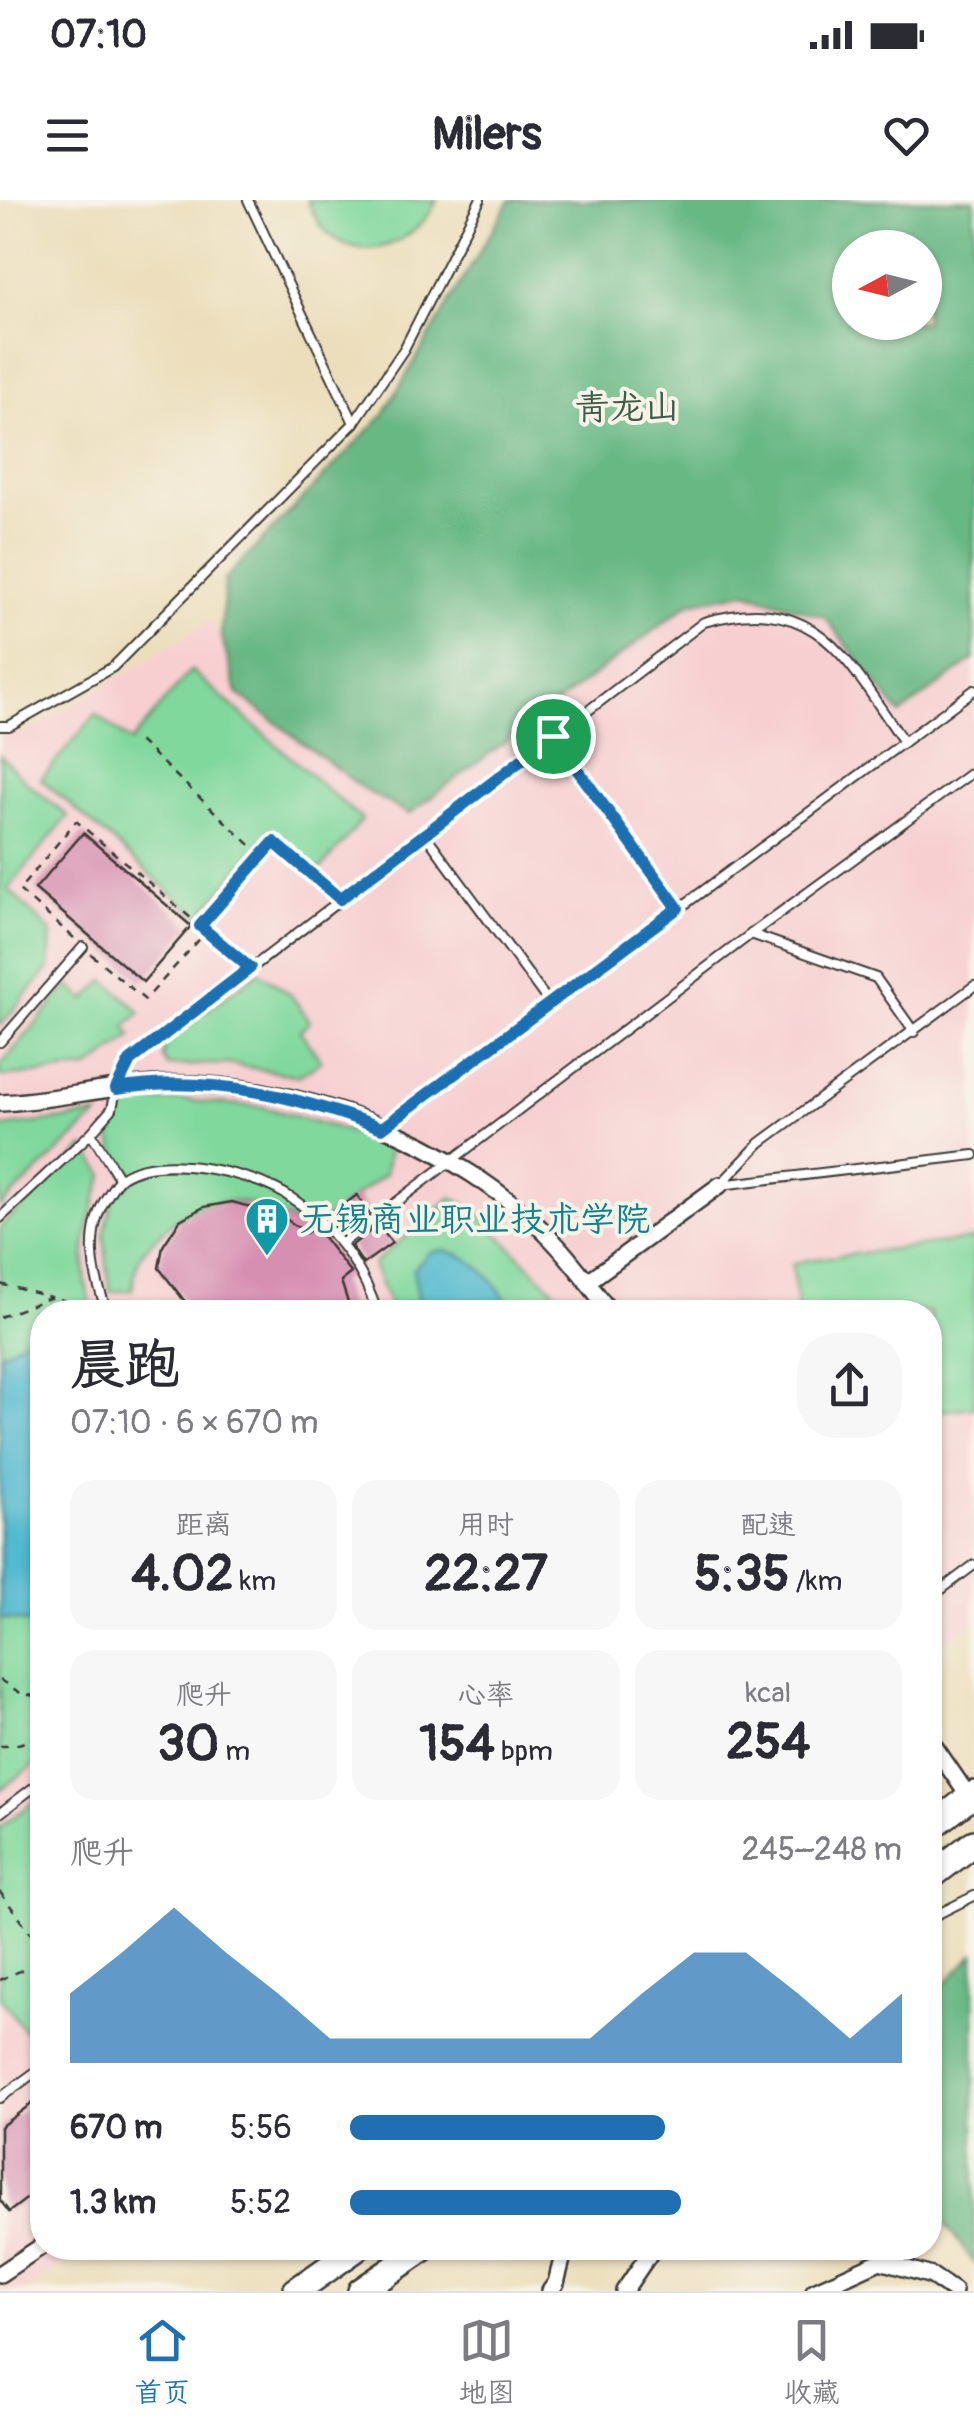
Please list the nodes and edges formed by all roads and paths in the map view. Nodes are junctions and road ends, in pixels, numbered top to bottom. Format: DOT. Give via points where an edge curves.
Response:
graph roads {
  1 [pos="248,200"];
  2 [pos="480,200"];
  3 [pos="354,423"];
  4 [pos="974,690"];
  5 [pos="0,726"];
  6 [pos="553,736"];
  7 [pos="139,741"];
  8 [pos="904,742"];
  9 [pos="974,771"];
  10 [pos="426,834"];
  11 [pos="262,856"];
  12 [pos="340,899"];
  13 [pos="678,908"];
  14 [pos="200,926"];
  15 [pos="206,932"];
  16 [pos="751,934"];
  17 [pos="83,947"];
  18 [pos="250,968"];
  19 [pos="974,986"];
  20 [pos="550,1004"];
  21 [pos="914,1032"];
  22 [pos="0,1042"];
  23 [pos="116,1089"];
  24 [pos="0,1103"];
  25 [pos="382,1128"];
  26 [pos="91,1133"];
  27 [pos="974,1155"];
  28 [pos="450,1160"];
  29 [pos="119,1178"];
  30 [pos="720,1185"];
  31 [pos="0,1218"];
  32 [pos="342,1244"];
  33 [pos="587,1282"];
  34 [pos="0,1284"];
  35 [pos="52,1297"];
  36 [pos="44,1300"];
  37 [pos="63,1300"];
  38 [pos="103,1300"];
  39 [pos="372,1300"];
  40 [pos="601,1300"];
  41 [pos="30,1305"];
  42 [pos="0,1317"];
  43 [pos="974,1565"];
  44 [pos="942,1589"];
  45 [pos="0,1680"];
  46 [pos="30,1696"];
  47 [pos="30,1739"];
  48 [pos="0,1746"];
  49 [pos="942,1756"];
  50 [pos="30,1790"];
  51 [pos="972,1795"];
  52 [pos="0,1813"];
  53 [pos="942,1819"];
  54 [pos="974,1843"];
  55 [pos="942,1868"];
  56 [pos="0,1892"];
  57 [pos="974,1896"];
  58 [pos="942,1912"];
  59 [pos="30,1933"];
  60 [pos="30,1968"];
  61 [pos="0,1980"];
  62 [pos="30,2075"];
  63 [pos="0,2098"];
  64 [pos="30,2254"];
  65 [pos="341,2260"];
  66 [pos="406,2260"];
  67 [pos="564,2260"];
  68 [pos="646,2260"];
  69 [pos="0,2274"];
  70 [pos="558,2288"];
  71 [pos="628,2289"];
  72 [pos="296,2291"];
  73 [pos="361,2291"];
  74 [pos="814,2291"];
  75 [pos="954,2291"];
  1 -- 3 [label="lane"];
  2 -- 3 [label="lane" via="404,350"];
  3 -- 5 [label="lane" via="113,666"];
  4 -- 8 [label="lane"];
  6 -- 8 [label="lane" via="704,622 763,613 815,629 837,648"];
  6 -- 10 [label="lane"];
  6 -- 13 [label="lane"];
  7 -- 11 [label="path"];
  8 -- 13 [label="lane"];
  9 -- 16 [label="lane"];
  10 -- 12 [label="lane"];
  10 -- 20 [label="lane"];
  11 -- 12 [label="path" via="274,842"];
  11 -- 14 [label="path"];
  12 -- 18 [label="lane"];
  13 -- 20 [label="lane"];
  14 -- 15 [label="path"];
  14 -- 17 [label="path" via="76,821 19,890"];
  15 -- 17 [label="path" via="145,1000"];
  15 -- 18 [label="path"];
  16 -- 21 [label="lane" via="876,978"];
  16 -- 28 [label="lane"];
  17 -- 22 [label="lane"];
  18 -- 23 [label="lane" via="130,1061"];
  19 -- 21 [label="lane"];
  20 -- 25 [label="lane"];
  21 -- 30 [label="lane" via="760,1143"];
  23 -- 24 [label="street"];
  23 -- 25 [label="street" via="160,1084 257,1090"];
  23 -- 26 [label="lane" via="112,1109"];
  25 -- 28 [label="street"];
  26 -- 29 [label="lane"];
  26 -- 31 [label="lane"];
  27 -- 30 [label="lane"];
  28 -- 32 [label="lane"];
  28 -- 33 [label="street" via="551,1239"];
  29 -- 32 [label="lane" via="167,1166 251,1179 283,1192"];
  29 -- 38 [label="lane" via="93,1230"];
  30 -- 33 [label="street"];
  32 -- 39 [label="lane"];
  33 -- 40 [label="street"];
  34 -- 35 [label="path"];
  35 -- 36 [label="path"];
  35 -- 37 [label="path"];
  41 -- 42 [label="path"];
  43 -- 44 [label="lane"];
  45 -- 46 [label="path"];
  47 -- 48 [label="path"];
  49 -- 51 [label="street"];
  50 -- 52 [label="lane"];
  51 -- 53 [label="main road"];
  54 -- 55 [label="main road"];
  56 -- 59 [label="path"];
  57 -- 58 [label="lane"];
  60 -- 61 [label="path"];
  62 -- 63 [label="lane"];
  64 -- 69 [label="street"];
  65 -- 72 [label="main road"];
  66 -- 73 [label="main road"];
  67 -- 70 [label="street"];
  68 -- 71 [label="street"];
  74 -- 75 [label="street" via="880,2262 932,2276"];
}
